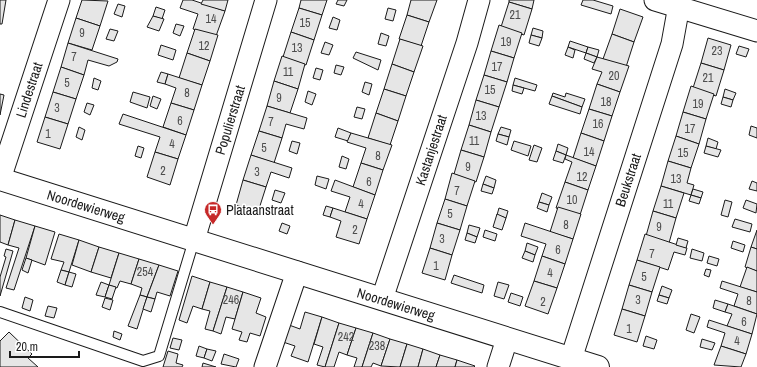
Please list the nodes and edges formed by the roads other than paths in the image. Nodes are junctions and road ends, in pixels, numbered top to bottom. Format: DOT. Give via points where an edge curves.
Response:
graph roads {
  1 [pos="59,0"];
  2 [pos="266,0"];
  3 [pos="479,0"];
  4 [pos="655,0"];
  5 [pos="679,4"];
  6 [pos="757,31"];
  7 [pos="0,179"];
  8 [pos="194,240"];
  9 [pos="297,272"];
  10 [pos="382,299"];
  11 [pos="0,312"];
  12 [pos="507,339"];
  13 [pos="571,359"];
  14 [pos="264,367"];
  15 [pos="498,367"];
  16 [pos="598,367"];
  1 -- 7 [label="street, Lindestraat"];
  2 -- 8 [label="street, Populierstraat"];
  3 -- 10 [label="street, Kastanjestraat"];
  4 -- 5 [label="street"];
  5 -- 6 [label="street"];
  5 -- 13 [label="street, Beukstraat" via="672,44"];
  7 -- 8 [label="street, Noordewierweg"];
  8 -- 9 [label="street, Noordewierweg"];
  8 -- 11 [label="lane" via="159,356 143,361"];
  9 -- 10 [label="street, Noordewierweg"];
  9 -- 14 [label="street"];
  10 -- 12 [label="street, Noordewierweg"];
  12 -- 13 [label="street, Noordewierweg"];
  12 -- 15 [label="street"];
  13 -- 16 [label="street, Noordewierweg"];
}
